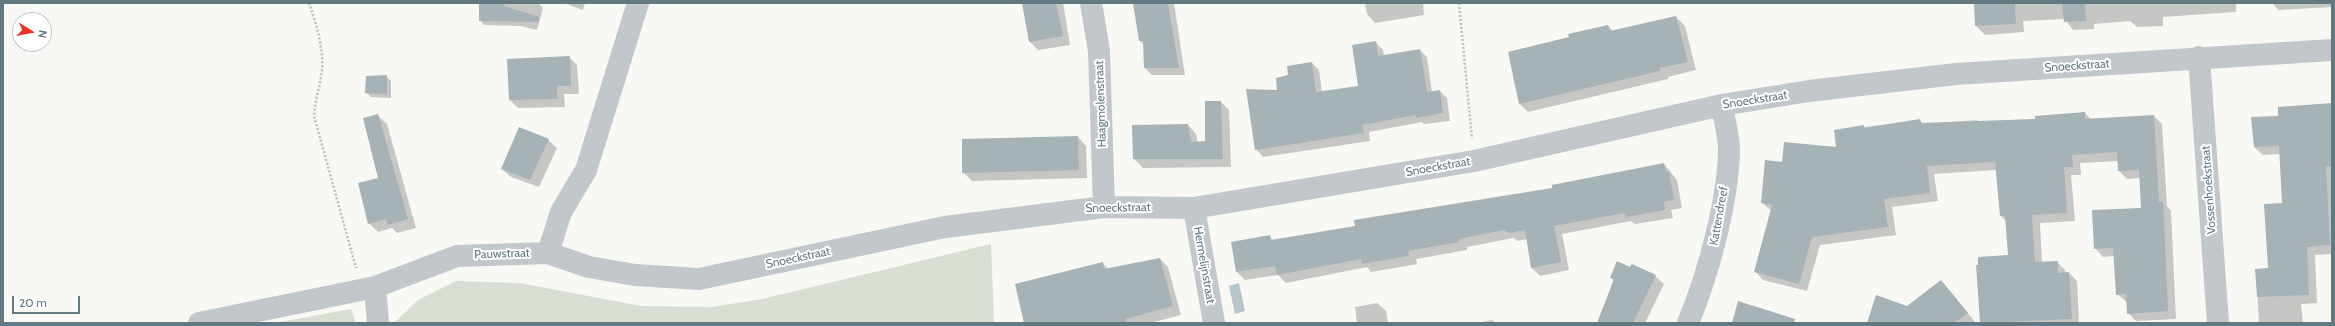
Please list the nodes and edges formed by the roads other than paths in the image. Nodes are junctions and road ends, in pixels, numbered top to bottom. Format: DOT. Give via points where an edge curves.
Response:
graph roads {
  1 [pos="638,3"];
  2 [pos="1091,3"];
  3 [pos="2332,50"];
  4 [pos="2199,57"];
  5 [pos="1722,105"];
  6 [pos="1104,207"];
  7 [pos="1194,208"];
  8 [pos="548,253"];
  9 [pos="368,288"];
  10 [pos="199,323"];
  11 [pos="378,323"];
  12 [pos="1214,323"];
  13 [pos="1688,323"];
  14 [pos="2218,323"];
  1 -- 8 [label="street" via="586,170 561,212"];
  2 -- 6 [label="street, Haagmolenstraat" via="1099,51"];
  3 -- 4 [label="street, Snoeckstraat"];
  4 -- 5 [label="street, Snoeckstraat" via="1872,82"];
  4 -- 14 [label="street, Vossenhoekstraat"];
  5 -- 7 [label="street, Snoeckstraat" via="1474,161"];
  5 -- 13 [label="street, Kattendreef" via="1729,150 1725,186 1714,248"];
  6 -- 7 [label="street, Snoeckstraat"];
  6 -- 8 [label="street, Snoeckstraat" via="945,228 699,279 597,268"];
  7 -- 12 [label="street, Hermelijnstraat"];
  8 -- 9 [label="street, Pauwstraat" via="457,256"];
  9 -- 10 [label="street, Pauwstraat"];
  9 -- 11 [label="street"];
}
